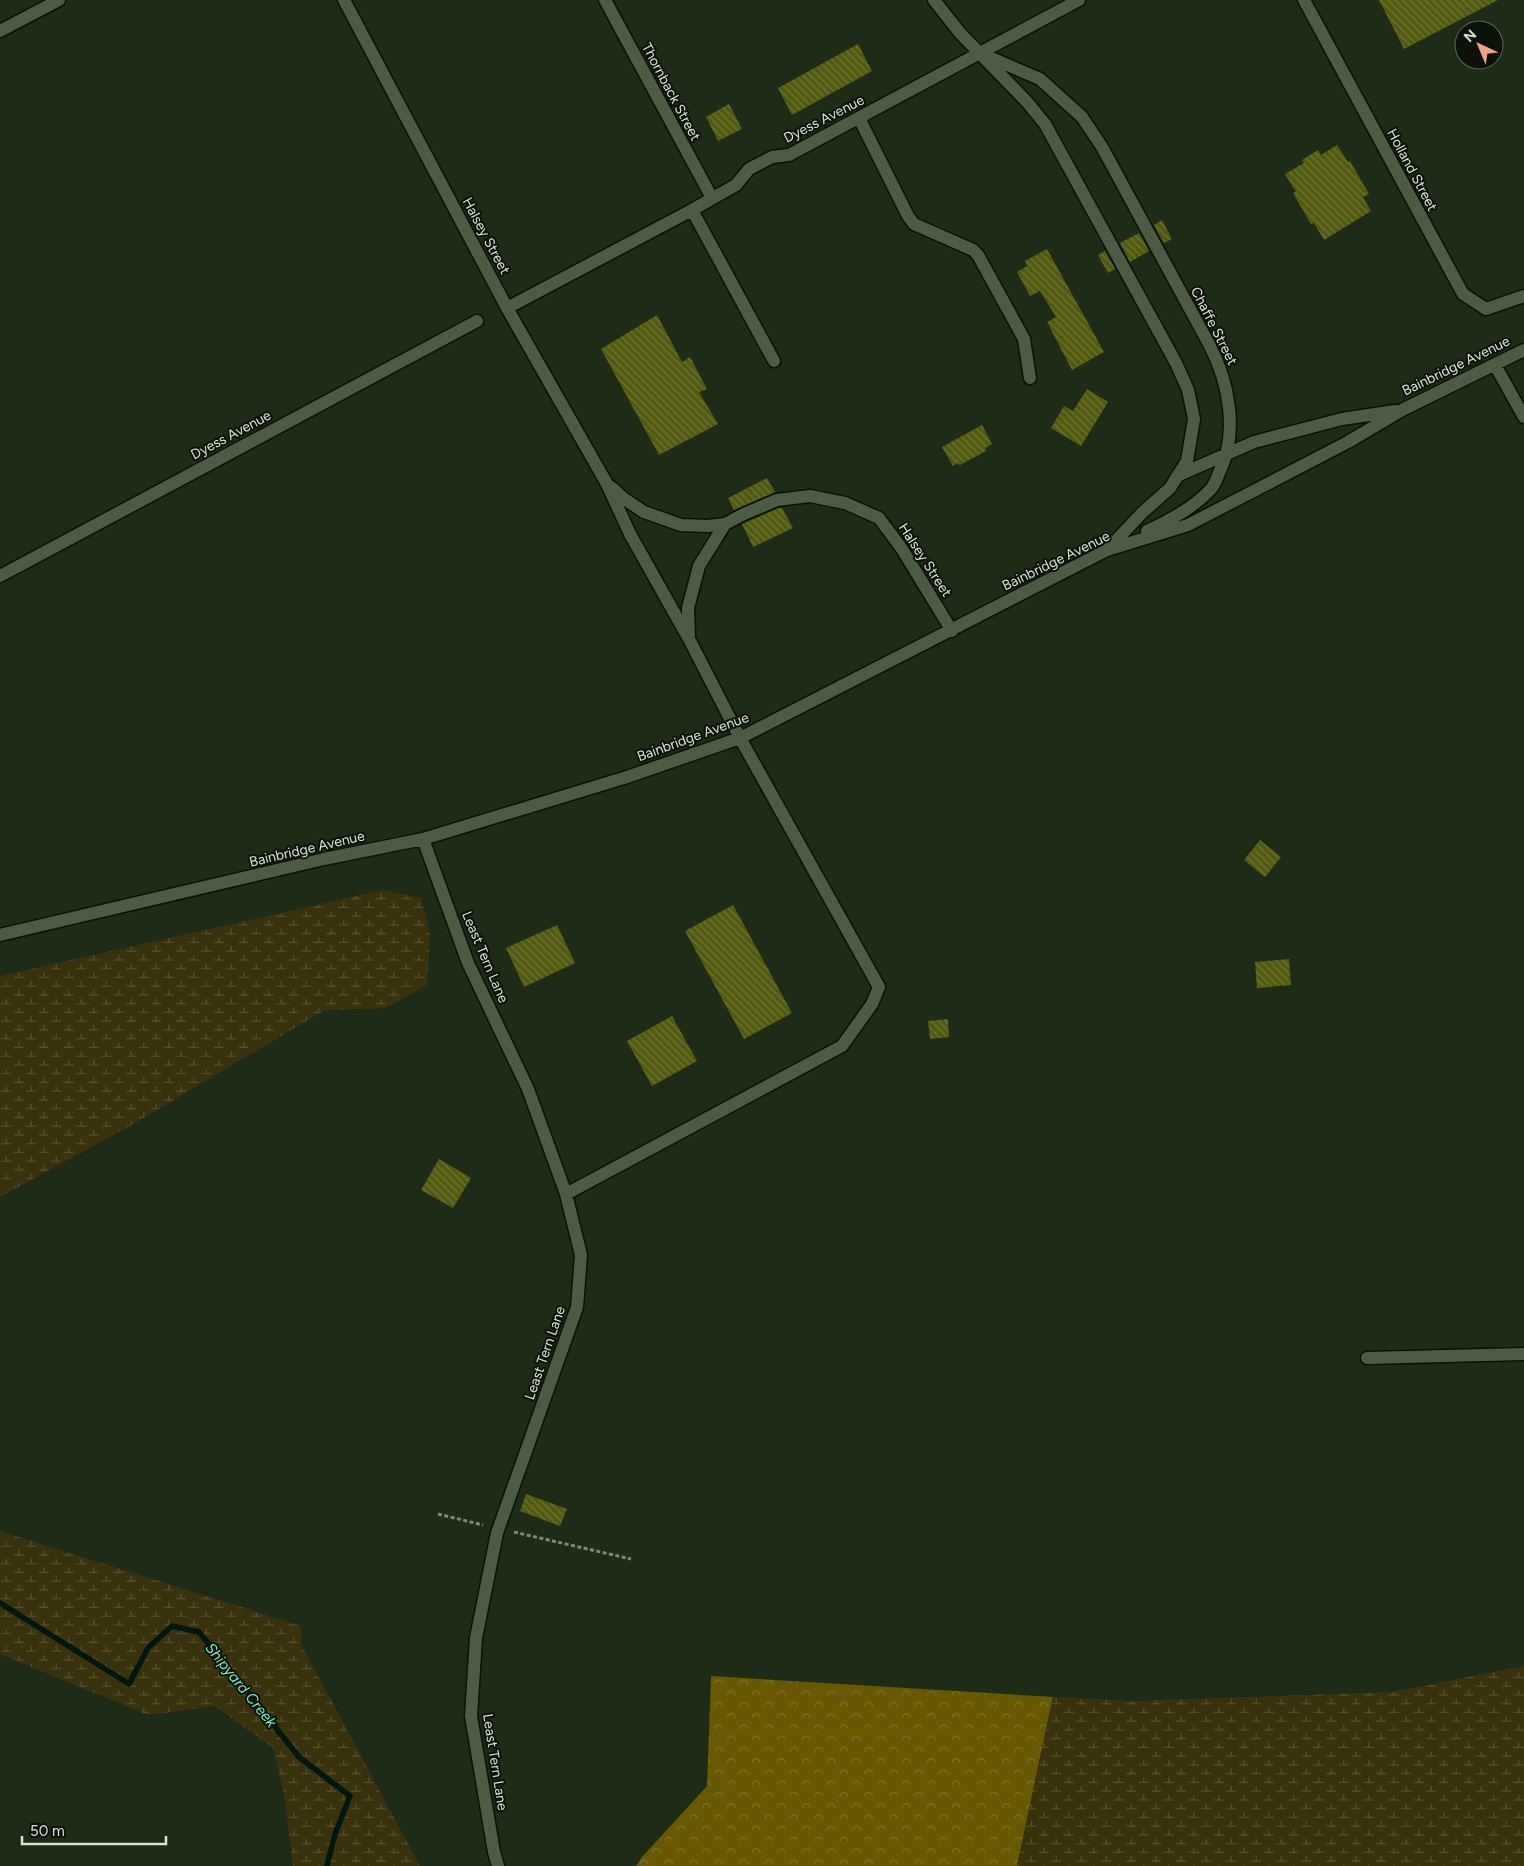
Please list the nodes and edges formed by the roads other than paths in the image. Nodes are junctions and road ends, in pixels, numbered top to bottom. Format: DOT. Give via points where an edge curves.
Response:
graph roads {
  1 [pos="60,0"];
  2 [pos="344,0"];
  3 [pos="605,0"];
  4 [pos="934,0"];
  5 [pos="1079,0"];
  6 [pos="1304,0"];
  7 [pos="0,31"];
  8 [pos="979,52"];
  9 [pos="859,118"];
  10 [pos="712,198"];
  11 [pos="692,210"];
  12 [pos="1524,296"];
  13 [pos="507,308"];
  14 [pos="477,321"];
  15 [pos="1524,350"];
  16 [pos="774,361"];
  17 [pos="1495,365"];
  18 [pos="1030,378"];
  19 [pos="1402,410"];
  20 [pos="1524,417"];
  21 [pos="1225,455"];
  22 [pos="1177,476"];
  23 [pos="607,484"];
  24 [pos="725,524"];
  25 [pos="1107,550"];
  26 [pos="0,576"];
  27 [pos="952,631"];
  28 [pos="689,639"];
  29 [pos="740,738"];
  30 [pos="423,839"];
  31 [pos="0,936"];
  32 [pos="566,1194"];
  33 [pos="1524,1354"];
  34 [pos="1367,1358"];
  35 [pos="498,1866"];
  1 -- 7 [label="street"];
  2 -- 13 [label="street, Halsey Street"];
  3 -- 10 [label="street, Thornback Street"];
  4 -- 8 [label="street, Chaffe Street"];
  5 -- 8 [label="street, Dyess Avenue"];
  6 -- 12 [label="street, Holland Street" via="1463,294 1486,310"];
  8 -- 9 [label="street, Dyess Avenue"];
  8 -- 21 [label="street, Chaffe Street" via="1040,80 1082,116 1102,147 1216,359 1229,407"];
  8 -- 22 [label="street, Chaffe Street" via="1045,124 1176,363 1188,390 1194,419 1187,460"];
  9 -- 10 [label="street, Dyess Avenue" via="789,155 772,157 749,169 736,185"];
  9 -- 18 [label="street" via="914,224 978,255 1024,339"];
  10 -- 11 [label="street, Dyess Avenue"];
  11 -- 13 [label="street, Dyess Avenue"];
  11 -- 16 [label="street"];
  13 -- 23 [label="street, Halsey Street"];
  14 -- 26 [label="street, Dyess Avenue"];
  15 -- 17 [label="street, Bainbridge Avenue"];
  17 -- 19 [label="street, Bainbridge Avenue"];
  17 -- 20 [label="street"];
  19 -- 21 [label="street, Bainbridge Avenue" via="1342,419 1254,442"];
  19 -- 25 [label="street, Bainbridge Avenue" via="1348,442 1188,525"];
  21 -- 22 [label="street, Bainbridge Avenue"];
  21 -- 25 [label="street, Chaffe Street" via="1212,488 1187,509"];
  22 -- 25 [label="street, Chaffe Street" via="1170,488"];
  23 -- 24 [label="street, Halsey Street" via="644,512 681,525"];
  23 -- 28 [label="street, Halsey Street" via="630,534"];
  24 -- 27 [label="street, Halsey Street" via="777,500 810,496 845,503 879,518"];
  24 -- 28 [label="street, Halsey Street" via="699,566 688,608"];
  25 -- 27 [label="street, Bainbridge Avenue"];
  27 -- 29 [label="street, Bainbridge Avenue"];
  28 -- 29 [label="street, Halsey Street"];
  29 -- 30 [label="street, Bainbridge Avenue" via="627,777"];
  29 -- 32 [label="street, Halsey Street" via="879,987 872,1004 842,1046"];
  30 -- 31 [label="street, Bainbridge Avenue" via="324,859"];
  30 -- 32 [label="street, Least Tern Lane" via="468,963 528,1089"];
  32 -- 35 [label="street, Least Tern Lane" via="582,1255 577,1307 498,1528 476,1638 471,1716"];
  33 -- 34 [label="street"];
}
